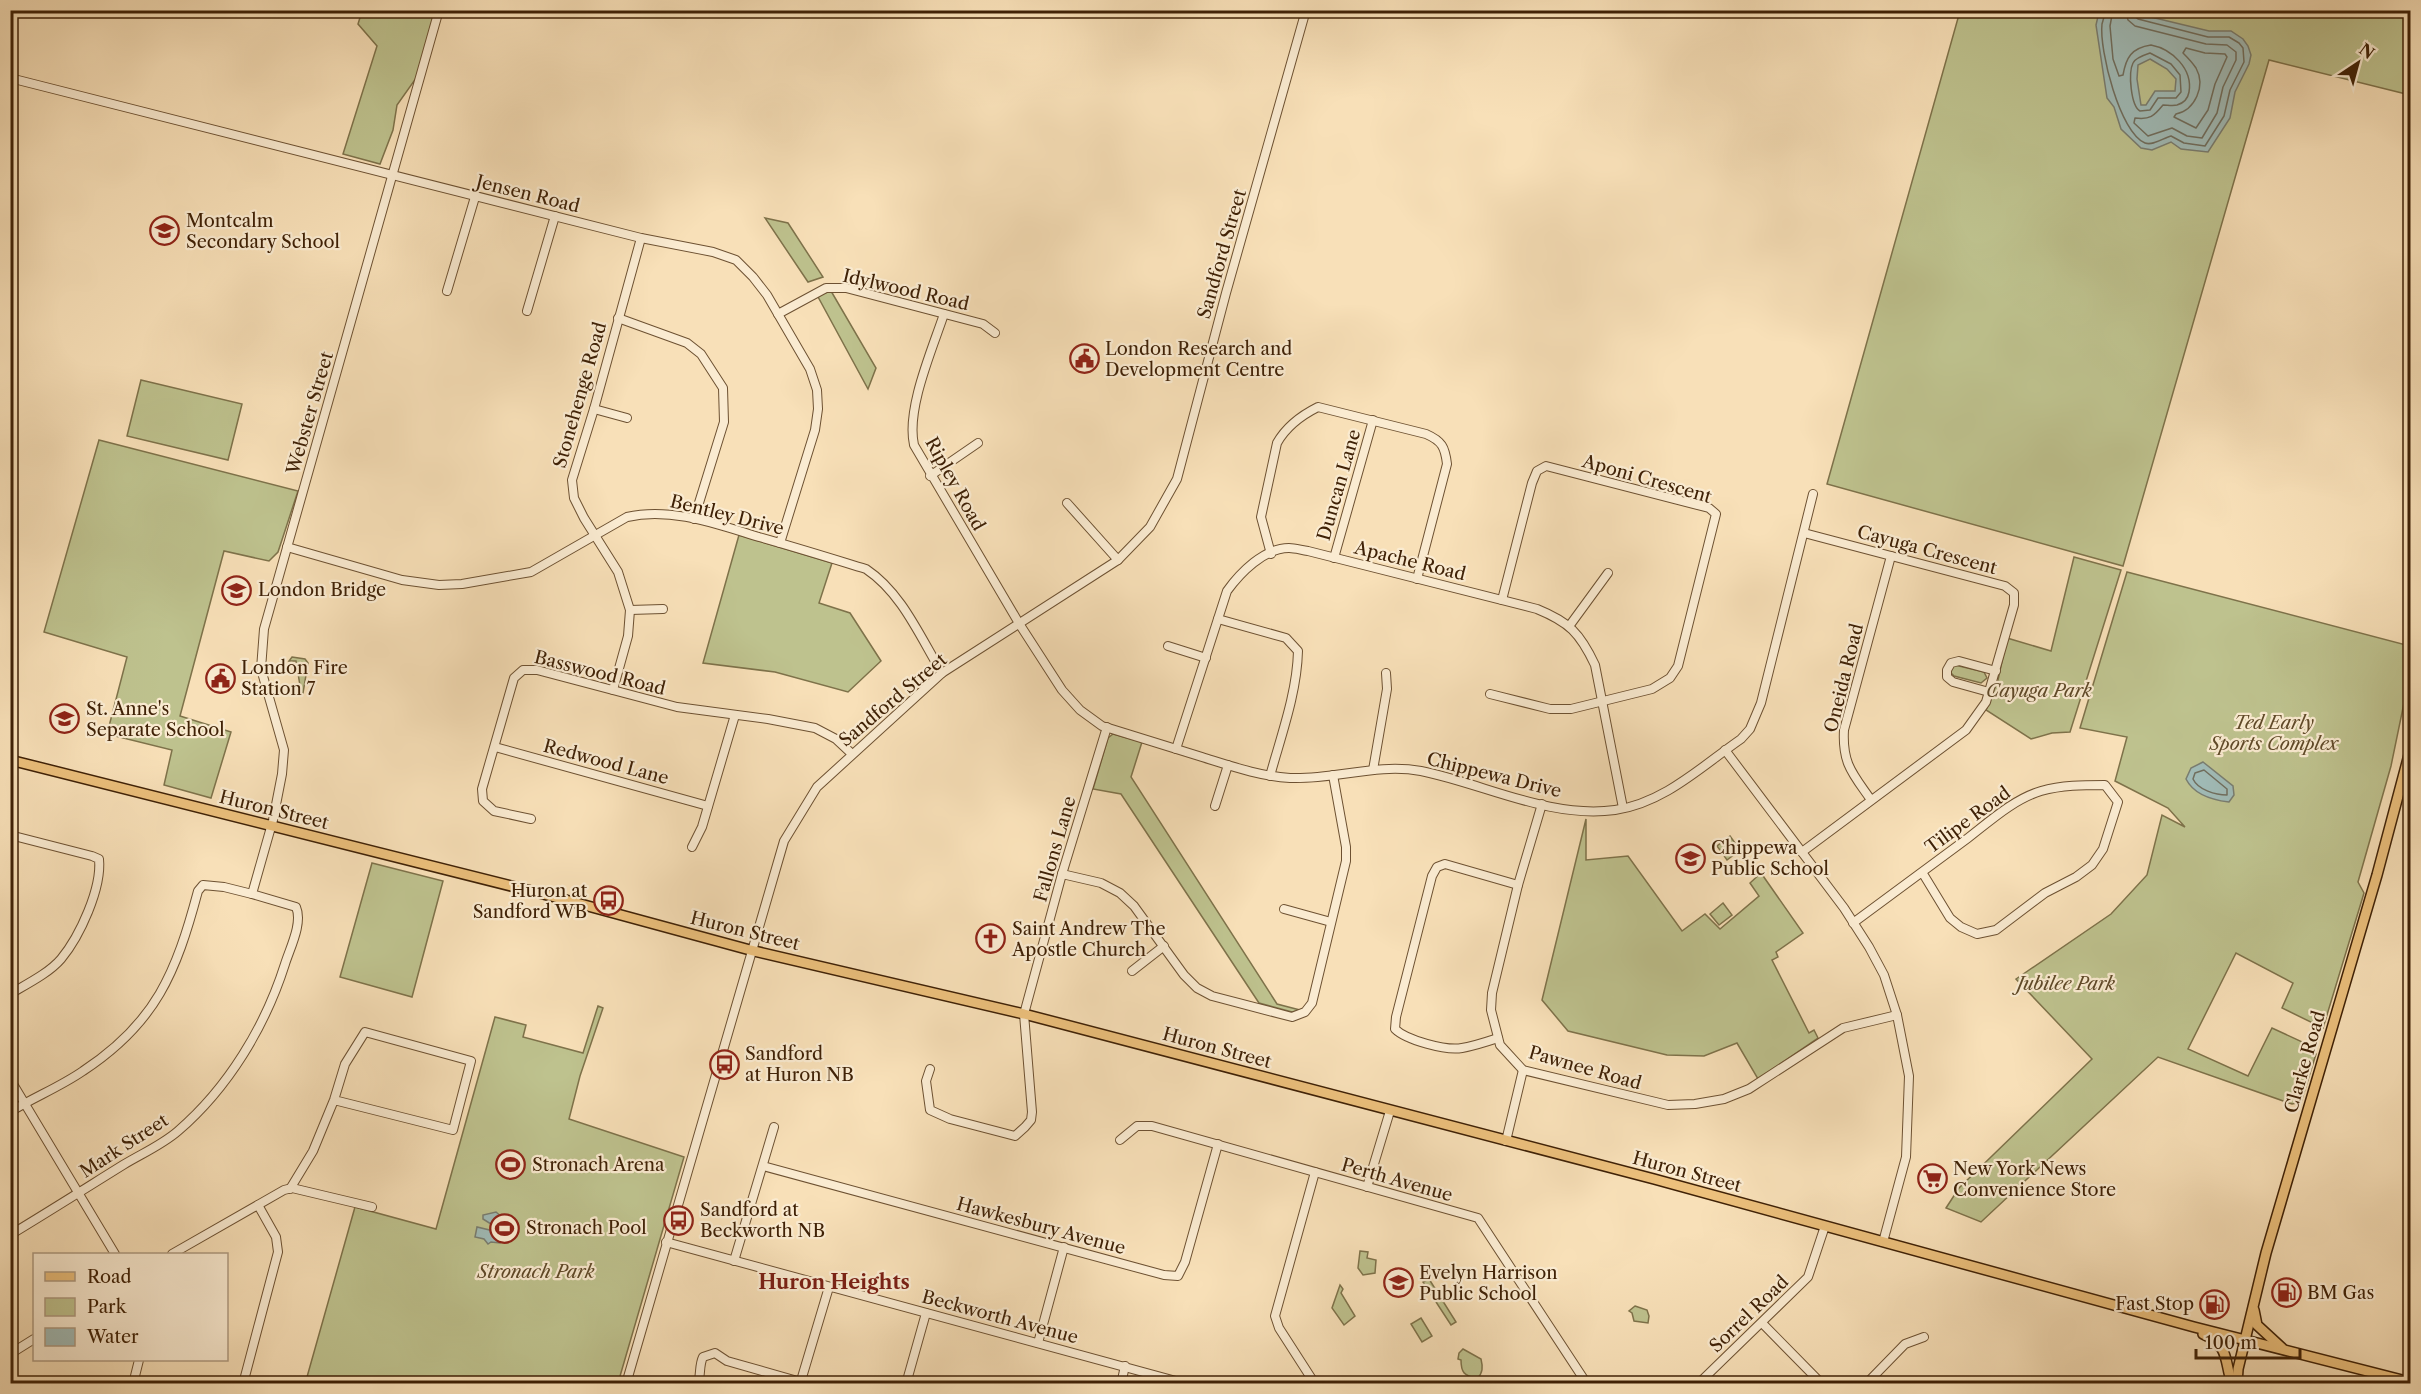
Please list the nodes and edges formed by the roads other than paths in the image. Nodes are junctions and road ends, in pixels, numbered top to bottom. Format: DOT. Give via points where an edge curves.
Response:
graph roads {
  1 [pos="439,10"];
  2 [pos="1306,10"];
  3 [pos="10,78"];
  4 [pos="392,174"];
  5 [pos="475,197"];
  6 [pos="555,216"];
  7 [pos="641,238"];
  8 [pos="447,291"];
  9 [pos="527,311"];
  10 [pos="778,314"];
  11 [pos="944,314"];
  12 [pos="618,318"];
  13 [pos="995,333"];
  14 [pos="594,409"];
  15 [pos="627,418"];
  16 [pos="1373,420"];
  17 [pos="978,443"];
  18 [pos="930,476"];
  19 [pos="1814,494"];
  20 [pos="1067,503"];
  21 [pos="694,519"];
  22 [pos="595,534"];
  23 [pos="1804,534"];
  24 [pos="780,543"];
  25 [pos="287,547"];
  26 [pos="1270,554"];
  27 [pos="1891,556"];
  28 [pos="1335,558"];
  29 [pos="1118,560"];
  30 [pos="1608,573"];
  31 [pos="1417,579"];
  32 [pos="1502,600"];
  33 [pos="663,609"];
  34 [pos="630,610"];
  35 [pos="1218,619"];
  36 [pos="1020,625"];
  37 [pos="1570,625"];
  38 [pos="1168,646"];
  39 [pos="1206,658"];
  40 [pos="1996,671"];
  41 [pos="942,673"];
  42 [pos="1386,673"];
  43 [pos="612,690"];
  44 [pos="1989,692"];
  45 [pos="1490,694"];
  46 [pos="1604,700"];
  47 [pos="735,715"];
  48 [pos="1107,727"];
  49 [pos="495,747"];
  50 [pos="1176,749"];
  51 [pos="1725,750"];
  52 [pos="2410,751"];
  53 [pos="852,754"];
  54 [pos="10,760"];
  55 [pos="1228,765"];
  56 [pos="1373,770"];
  57 [pos="1333,775"];
  58 [pos="1270,776"];
  59 [pos="1871,800"];
  60 [pos="1542,804"];
  61 [pos="708,806"];
  62 [pos="1215,806"];
  63 [pos="1623,808"];
  64 [pos="531,819"];
  65 [pos="272,826"];
  66 [pos="10,835"];
  67 [pos="692,847"];
  68 [pos="1802,852"];
  69 [pos="1922,872"];
  70 [pos="1062,874"];
  71 [pos="1518,885"];
  72 [pos="252,894"];
  73 [pos="1284,909"];
  74 [pos="1331,922"];
  75 [pos="1853,923"];
  76 [pos="1164,946"];
  77 [pos="750,950"];
  78 [pos="1132,971"];
  79 [pos="10,994"];
  80 [pos="1024,1014"];
  81 [pos="1897,1015"];
  82 [pos="1498,1038"];
  83 [pos="930,1069"];
  84 [pos="1522,1070"];
  85 [pos="10,1079"];
  86 [pos="334,1100"];
  87 [pos="25,1102"];
  88 [pos="1390,1111"];
  89 [pos="10,1112"];
  90 [pos="774,1126"];
  91 [pos="1120,1140"];
  92 [pos="1506,1141"];
  93 [pos="1218,1144"];
  94 [pos="763,1166"];
  95 [pos="1315,1172"];
  96 [pos="1368,1187"];
  97 [pos="290,1189"];
  98 [pos="78,1193"];
  99 [pos="258,1204"];
  100 [pos="372,1208"];
  101 [pos="1825,1226"];
  102 [pos="10,1235"];
  103 [pos="666,1242"];
  104 [pos="1883,1242"];
  105 [pos="1064,1247"];
  106 [pos="114,1253"];
  107 [pos="174,1253"];
  108 [pos="735,1261"];
  109 [pos="829,1287"];
  110 [pos="2254,1307"];
  111 [pos="926,1313"];
  112 [pos="1762,1323"];
  113 [pos="2194,1327"];
  114 [pos="1924,1337"];
  115 [pos="33,1340"];
  116 [pos="2245,1340"];
  117 [pos="1038,1343"];
  118 [pos="2284,1349"];
  119 [pos="10,1354"];
  120 [pos="139,1361"];
  121 [pos="1125,1366"];
  122 [pos="2410,1382"];
  123 [pos="133,1383"];
  124 [pos="243,1383"];
  125 [pos="626,1383"];
  126 [pos="698,1383"];
  127 [pos="800,1383"];
  128 [pos="906,1383"];
  129 [pos="1120,1383"];
  130 [pos="1187,1383"];
  131 [pos="1315,1383"];
  132 [pos="1587,1383"];
  133 [pos="1698,1383"];
  134 [pos="1822,1383"];
  135 [pos="1866,1383"];
  136 [pos="2232,1383"];
  137 [pos="2237,1383"];
  1 -- 4 [label="street, Webster Street"];
  2 -- 29 [label="street, Sandford Street" via="1177,479 1150,527"];
  3 -- 4 [label="street, Jensen Road"];
  4 -- 5 [label="street, Jensen Road"];
  4 -- 25 [label="street, Webster Street"];
  5 -- 6 [label="street, Jensen Road"];
  5 -- 8 [label="street"];
  6 -- 7 [label="street, Jensen Road"];
  6 -- 9 [label="street"];
  7 -- 10 [label="street, Jensen Road" via="736,260"];
  7 -- 12 [label="street, Stonehenge Road"];
  10 -- 11 [label="street, Idylwood Road" via="826,288 846,288"];
  10 -- 24 [label="street, Jensen Road" via="810,369 818,409"];
  11 -- 13 [label="street, Idylwood Road" via="982,324"];
  11 -- 18 [label="street, Ripley Road" via="910,429"];
  12 -- 14 [label="street, Stonehenge Road"];
  12 -- 21 [label="street" via="687,343 702,354 723,388 724,422"];
  14 -- 15 [label="street"];
  14 -- 22 [label="street, Stonehenge Road" via="572,480 574,498"];
  16 -- 26 [label="street" via="1318,407 1282,435 1261,517"];
  16 -- 28 [label="street, Duncan Lane"];
  16 -- 31 [label="street" via="1426,434 1440,440 1446,449 1447,464"];
  17 -- 18 [label="street"];
  18 -- 36 [label="street, Ripley Road"];
  19 -- 23 [label="street, Chippewa Drive"];
  20 -- 29 [label="street"];
  21 -- 22 [label="street, Bentley Drive" via="642,513 614,522"];
  21 -- 24 [label="street, Bentley Drive"];
  22 -- 25 [label="street, Bentley Drive" via="531,572 440,585 402,580"];
  22 -- 34 [label="street, Stonehenge Road" via="618,572"];
  23 -- 27 [label="street, Cayuga Crescent"];
  23 -- 51 [label="street, Chippewa Drive" via="1761,703 1750,729"];
  24 -- 41 [label="street, Bentley Drive" via="866,569 882,579 896,595"];
  25 -- 65 [label="street, Webster Street" via="264,629 261,669 284,750"];
  26 -- 28 [label="street, Apache Road" via="1286,548"];
  26 -- 35 [label="street, Apache Road" via="1240,573 1227,591"];
  27 -- 40 [label="street, Cayuga Crescent" via="2005,586 2014,593"];
  27 -- 59 [label="street, Oneida Road" via="1844,730 1843,750 1848,767"];
  28 -- 31 [label="street, Apache Road"];
  29 -- 36 [label="street, Sandford Street"];
  30 -- 37 [label="street"];
  31 -- 32 [label="street, Apache Road"];
  32 -- 37 [label="street, Apache Road" via="1537,609"];
  32 -- 46 [label="street, Aponi Crescent" via="1532,483 1537,471 1546,466 1709,508 1716,514 1678,666 1670,678 1652,690"];
  33 -- 34 [label="street"];
  34 -- 43 [label="street, Stonehenge Road" via="628,636"];
  35 -- 39 [label="street, Apache Road"];
  35 -- 58 [label="street" via="1286,638 1298,651 1286,722"];
  36 -- 41 [label="street, Sandford Street"];
  36 -- 48 [label="street, Chippewa Drive" via="1062,690 1080,710"];
  37 -- 46 [label="street, Apache Road" via="1595,665"];
  38 -- 39 [label="street"];
  39 -- 50 [label="street, Apache Road"];
  40 -- 44 [label="street, Cayuga Crescent"];
  40 -- 44 [label="street" via="1959,661 1951,663 1947,670 1947,677 1953,682"];
  41 -- 53 [label="street, Sandford Street"];
  42 -- 56 [label="street" via="1387,689"];
  43 -- 47 [label="street, Basswood Road" via="677,707"];
  43 -- 49 [label="street, Basswood Road" via="537,670 523,670 514,678"];
  44 -- 59 [label="street, Cayuga Crescent" via="1966,730"];
  45 -- 46 [label="street" via="1550,709 1571,709"];
  46 -- 63 [label="street, Apache Road"];
  47 -- 53 [label="street, Basswood Road" via="814,728 836,739"];
  47 -- 61 [label="street"];
  48 -- 50 [label="street, Chippewa Drive"];
  48 -- 70 [label="street, Fallons Lane"];
  49 -- 61 [label="street, Redwood Lane"];
  49 -- 64 [label="street, Basswood Road" via="482,789 483,801 494,811"];
  50 -- 55 [label="street, Chippewa Drive"];
  51 -- 63 [label="street, Chippewa Drive" via="1670,790"];
  51 -- 68 [label="street"];
  52 -- 110 [label="main road, Clarke Road" via="2266,1253"];
  53 -- 77 [label="street, Sandford Street" via="817,787 784,841"];
  54 -- 65 [label="main road, Huron Street"];
  55 -- 58 [label="street, Chippewa Drive"];
  55 -- 62 [label="street"];
  56 -- 57 [label="street, Chippewa Drive"];
  56 -- 60 [label="street, Chippewa Drive" via="1422,772"];
  57 -- 58 [label="street, Chippewa Drive"];
  57 -- 74 [label="street" via="1346,861"];
  59 -- 68 [label="street, Cayuga Crescent"];
  60 -- 63 [label="street, Chippewa Drive" via="1588,813"];
  60 -- 71 [label="street, Pawnee Road"];
  61 -- 67 [label="street"];
  65 -- 72 [label="street"];
  65 -- 77 [label="main road, Huron Street"];
  66 -- 79 [label="street" via="92,856 99,859 100,871 79,932 60,960"];
  68 -- 75 [label="street"];
  69 -- 69 [label="street, Tilipe Road" via="2003,812 2040,791 2105,784 2118,802 2103,849 2092,865 2045,893 1996,930 1977,934 1961,927 1950,918"];
  69 -- 75 [label="street, Tilipe Road"];
  70 -- 76 [label="street" via="1101,883 1120,893"];
  70 -- 80 [label="street, Fallons Lane"];
  71 -- 82 [label="street, Pawnee Road" via="1492,993 1491,1010"];
  71 -- 82 [label="street" via="1445,864 1437,867 1396,1017 1395,1029 1403,1037 1445,1047 1460,1049"];
  72 -- 87 [label="street" via="203,885 174,969 149,1013 81,1073"];
  72 -- 98 [label="street, Mark Street" via="296,907 298,922 269,1009 248,1047 223,1083 176,1133"];
  73 -- 74 [label="street"];
  74 -- 76 [label="street" via="1312,1003 1305,1012 1292,1017 1212,996 1197,988"];
  75 -- 81 [label="street" via="1884,975"];
  76 -- 78 [label="street"];
  77 -- 80 [label="main road, Huron Street"];
  77 -- 103 [label="street, Sandford Street"];
  80 -- 83 [label="street, Fallons Lane" via="1032,1112 1015,1136 930,1110 926,1081"];
  80 -- 88 [label="main road, Huron Street"];
  81 -- 84 [label="street, Pawnee Road" via="1843,1028 1749,1089 1695,1104 1657,1103"];
  81 -- 104 [label="street" via="1909,1076 1906,1157"];
  82 -- 84 [label="street, Pawnee Road"];
  84 -- 92 [label="street"];
  85 -- 87 [label="street"];
  86 -- 86 [label="street" via="345,1064 365,1032 471,1061 453,1130"];
  86 -- 97 [label="street" via="313,1151"];
  87 -- 89 [label="street"];
  87 -- 98 [label="street"];
  88 -- 92 [label="main road, Huron Street"];
  88 -- 96 [label="street"];
  90 -- 94 [label="street"];
  91 -- 93 [label="street, Perth Avenue" via="1137,1126 1152,1126"];
  92 -- 101 [label="main road, Huron Street"];
  93 -- 95 [label="street, Perth Avenue"];
  93 -- 105 [label="street, Hawkesbury Avenue" via="1178,1276"];
  94 -- 105 [label="street, Hawkesbury Avenue"];
  94 -- 108 [label="street"];
  95 -- 96 [label="street, Perth Avenue"];
  95 -- 131 [label="street" via="1275,1316"];
  96 -- 132 [label="street, Perth Avenue" via="1478,1218"];
  97 -- 99 [label="street"];
  97 -- 100 [label="street"];
  98 -- 102 [label="street, Mark Street"];
  98 -- 106 [label="street"];
  99 -- 107 [label="street"];
  99 -- 124 [label="street" via="276,1237 278,1252"];
  101 -- 104 [label="main road, Huron Street"];
  101 -- 112 [label="street, Sorrel Road" via="1808,1277"];
  103 -- 108 [label="street, Beckworth Avenue"];
  103 -- 125 [label="street, Sandford Street"];
  104 -- 113 [label="main road, Huron Street"];
  105 -- 117 [label="street"];
  108 -- 109 [label="street, Beckworth Avenue"];
  109 -- 111 [label="street, Beckworth Avenue"];
  109 -- 127 [label="street"];
  110 -- 116 [label="main road, Clarke Road"];
  110 -- 118 [label="main road" via="2257,1325"];
  111 -- 117 [label="street, Beckworth Avenue"];
  111 -- 128 [label="street"];
  112 -- 133 [label="street, Sorrel Road"];
  112 -- 134 [label="street"];
  113 -- 116 [label="main road, Huron Street"];
  113 -- 136 [label="main road" via="2225,1352"];
  114 -- 135 [label="street" via="1905,1344"];
  115 -- 119 [label="street"];
  116 -- 118 [label="main road, Huron Street"];
  116 -- 137 [label="main road, Clarke Road"];
  117 -- 121 [label="street, Beckworth Avenue"];
  118 -- 122 [label="main road, Huron Street"];
  120 -- 123 [label="street"];
  121 -- 129 [label="street"];
  121 -- 130 [label="street, Beckworth Avenue"];
  126 -- 127 [label="street" via="703,1357 715,1353 727,1361"];
}
